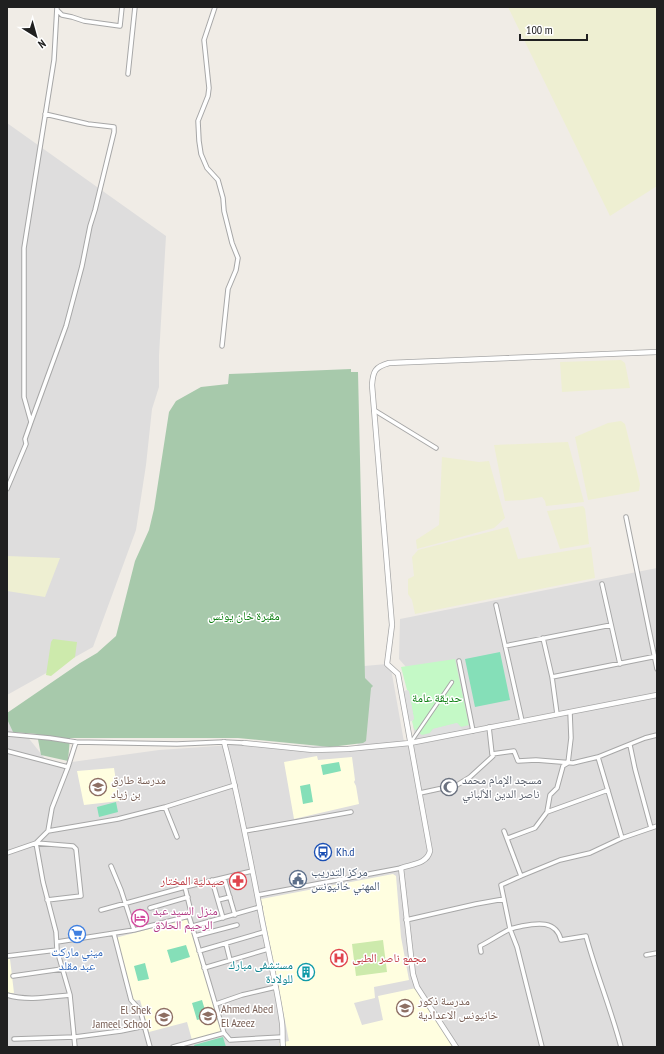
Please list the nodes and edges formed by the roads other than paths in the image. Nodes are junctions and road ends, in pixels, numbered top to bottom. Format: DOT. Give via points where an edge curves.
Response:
graph roads {
  1 [pos="122,7"];
  2 [pos="135,7"];
  3 [pos="214,7"];
  4 [pos="57,8"];
  5 [pos="128,74"];
  6 [pos="45,114"];
  7 [pos="222,346"];
  8 [pos="657,352"];
  9 [pos="374,410"];
  10 [pos="31,422"];
  11 [pos="436,448"];
  12 [pos="7,489"];
  13 [pos="626,517"];
  14 [pos="602,584"];
  15 [pos="496,605"];
  16 [pos="611,625"];
  17 [pos="543,638"];
  18 [pos="505,646"];
  19 [pos="656,657"];
  20 [pos="459,661"];
  21 [pos="620,664"];
  22 [pos="657,669"];
  23 [pos="552,677"];
  24 [pos="452,682"];
  25 [pos="657,695"];
  26 [pos="570,712"];
  27 [pos="557,714"];
  28 [pos="522,721"];
  29 [pos="489,728"];
  30 [pos="473,731"];
  31 [pos="7,734"];
  32 [pos="657,735"];
  33 [pos="76,742"];
  34 [pos="224,742"];
  35 [pos="244,743"];
  36 [pos="410,743"];
  37 [pos="630,745"];
  38 [pos="7,751"];
  39 [pos="492,754"];
  40 [pos="598,757"];
  41 [pos="568,763"];
  42 [pos="68,767"];
  43 [pos="235,784"];
  44 [pos="608,790"];
  45 [pos="420,793"];
  46 [pos="165,807"];
  47 [pos="351,812"];
  48 [pos="547,812"];
  49 [pos="657,826"];
  50 [pos="652,828"];
  51 [pos="48,831"];
  52 [pos="245,831"];
  53 [pos="504,831"];
  54 [pos="177,837"];
  55 [pos="508,838"];
  56 [pos="622,838"];
  57 [pos="36,843"];
  58 [pos="7,853"];
  59 [pos="111,866"];
  60 [pos="401,868"];
  61 [pos="252,871"];
  62 [pos="521,876"];
  63 [pos="224,878"];
  64 [pos="212,880"];
  65 [pos="186,887"];
  66 [pos="258,895"];
  67 [pos="188,897"];
  68 [pos="230,897"];
  69 [pos="504,899"];
  70 [pos="47,900"];
  71 [pos="218,900"];
  72 [pos="126,903"];
  73 [pos="260,907"];
  74 [pos="150,908"];
  75 [pos="101,910"];
  76 [pos="234,915"];
  77 [pos="189,916"];
  78 [pos="223,918"];
  79 [pos="406,920"];
  80 [pos="237,925"];
  81 [pos="193,926"];
  82 [pos="510,929"];
  83 [pos="134,930"];
  84 [pos="264,932"];
  85 [pos="114,934"];
  86 [pos="195,936"];
  87 [pos="57,942"];
  88 [pos="226,944"];
  89 [pos="268,949"];
  90 [pos="57,950"];
  91 [pos="199,951"];
  92 [pos="481,952"];
  93 [pos="657,953"];
  94 [pos="646,955"];
  95 [pos="7,956"];
  96 [pos="230,960"];
  97 [pos="204,968"];
  98 [pos="62,969"];
  99 [pos="13,976"];
  100 [pos="276,987"];
  101 [pos="7,995"];
  102 [pos="70,995"];
  103 [pos="216,1004"];
  104 [pos="145,1026"];
  105 [pos="224,1033"];
  106 [pos="75,1037"];
  107 [pos="282,1037"];
  108 [pos="14,1039"];
  109 [pos="75,1047"];
  110 [pos="150,1047"];
  111 [pos="173,1047"];
  112 [pos="283,1047"];
  113 [pos="456,1047"];
  114 [pos="542,1047"];
  115 [pos="621,1047"];
  1 -- 4 [label="street" via="120,26 84,22 62,15"];
  2 -- 5 [label="street"];
  3 -- 7 [label="street" via="204,40 208,96 198,121 201,154 207,168 218,180 232,243 238,258 228,289"];
  4 -- 6 [label="street" via="54,60"];
  6 -- 10 [label="street" via="24,248 24,397"];
  6 -- 10 [label="street" via="114,128 114,132 66,326"];
  8 -- 9 [label="street" via="390,363 378,367 374,372"];
  9 -- 11 [label="street"];
  9 -- 36 [label="street" via="392,625 387,664 398,674"];
  10 -- 12 [label="street" via="25,439 26,444"];
  13 -- 19 [label="street"];
  14 -- 16 [label="street"];
  15 -- 18 [label="street"];
  16 -- 17 [label="street"];
  16 -- 21 [label="street"];
  17 -- 18 [label="street"];
  17 -- 23 [label="street"];
  18 -- 28 [label="street"];
  19 -- 21 [label="street"];
  19 -- 22 [label="street"];
  20 -- 30 [label="street"];
  21 -- 23 [label="street"];
  23 -- 27 [label="street"];
  24 -- 36 [label="street"];
  25 -- 26 [label="street"];
  26 -- 27 [label="street"];
  26 -- 41 [label="street" via="571,738"];
  27 -- 28 [label="street"];
  28 -- 29 [label="street"];
  29 -- 30 [label="street"];
  29 -- 39 [label="street"];
  30 -- 36 [label="street"];
  31 -- 33 [label="street"];
  32 -- 37 [label="street"];
  33 -- 34 [label="street"];
  33 -- 42 [label="street"];
  34 -- 35 [label="street"];
  34 -- 43 [label="street"];
  35 -- 36 [label="street" via="313,750"];
  36 -- 45 [label="street"];
  37 -- 40 [label="street"];
  37 -- 50 [label="street"];
  38 -- 42 [label="street"];
  39 -- 41 [label="street" via="514,751 518,761"];
  39 -- 45 [label="street" via="493,756 470,777 457,785"];
  40 -- 41 [label="street"];
  40 -- 44 [label="street"];
  41 -- 48 [label="street" via="563,766 557,788 550,795"];
  42 -- 51 [label="street" via="52,808"];
  43 -- 46 [label="street"];
  43 -- 52 [label="street"];
  44 -- 48 [label="street"];
  44 -- 56 [label="street"];
  45 -- 60 [label="street" via="429,856 425,861"];
  46 -- 51 [label="street" via="118,819"];
  46 -- 54 [label="street"];
  47 -- 52 [label="street"];
  48 -- 55 [label="street" via="535,828"];
  49 -- 50 [label="street"];
  50 -- 56 [label="street"];
  51 -- 57 [label="street"];
  52 -- 61 [label="street"];
  53 -- 55 [label="street"];
  55 -- 62 [label="street"];
  56 -- 62 [label="street" via="590,853 560,860"];
  57 -- 58 [label="street"];
  57 -- 70 [label="street"];
  57 -- 70 [label="street" via="73,846 76,849 81,896"];
  59 -- 72 [label="street"];
  60 -- 66 [label="street"];
  60 -- 79 [label="street"];
  61 -- 63 [label="street"];
  61 -- 66 [label="street"];
  62 -- 69 [label="street" via="501,885"];
  63 -- 64 [label="street"];
  63 -- 68 [label="street"];
  64 -- 65 [label="street"];
  64 -- 71 [label="street"];
  65 -- 67 [label="street"];
  65 -- 72 [label="street"];
  66 -- 73 [label="street"];
  67 -- 74 [label="street"];
  67 -- 77 [label="street" via="191,912"];
  68 -- 71 [label="street"];
  68 -- 76 [label="street"];
  69 -- 79 [label="street"];
  69 -- 82 [label="street"];
  70 -- 87 [label="street"];
  71 -- 78 [label="street"];
  72 -- 75 [label="street"];
  72 -- 83 [label="street"];
  73 -- 76 [label="street"];
  73 -- 84 [label="street"];
  76 -- 78 [label="street"];
  77 -- 81 [label="street"];
  77 -- 83 [label="street"];
  78 -- 81 [label="street"];
  79 -- 113 [label="street" via="417,987"];
  80 -- 86 [label="street"];
  81 -- 86 [label="street"];
  82 -- 92 [label="street" via="480,946"];
  82 -- 114 [label="street" via="517,947"];
  82 -- 115 [label="street" via="542,923 557,931 561,940 586,936"];
  83 -- 85 [label="street"];
  84 -- 88 [label="street"];
  84 -- 89 [label="street"];
  85 -- 87 [label="street"];
  85 -- 104 [label="street" via="131,1000 140,1010"];
  86 -- 91 [label="street"];
  87 -- 90 [label="street"];
  88 -- 91 [label="street"];
  88 -- 96 [label="street"];
  89 -- 96 [label="street"];
  89 -- 100 [label="street"];
  90 -- 95 [label="street"];
  90 -- 98 [label="street"];
  91 -- 97 [label="street"];
  93 -- 94 [label="street"];
  96 -- 97 [label="street"];
  97 -- 103 [label="street"];
  98 -- 99 [label="street"];
  98 -- 102 [label="street"];
  100 -- 103 [label="street"];
  100 -- 107 [label="street"];
  101 -- 102 [label="street" via="28,999"];
  102 -- 106 [label="street"];
  103 -- 105 [label="street"];
  104 -- 106 [label="street"];
  104 -- 110 [label="street"];
  105 -- 107 [label="street" via="230,1040"];
  105 -- 111 [label="street"];
  106 -- 108 [label="street"];
  106 -- 109 [label="street"];
  107 -- 112 [label="street"];
}
